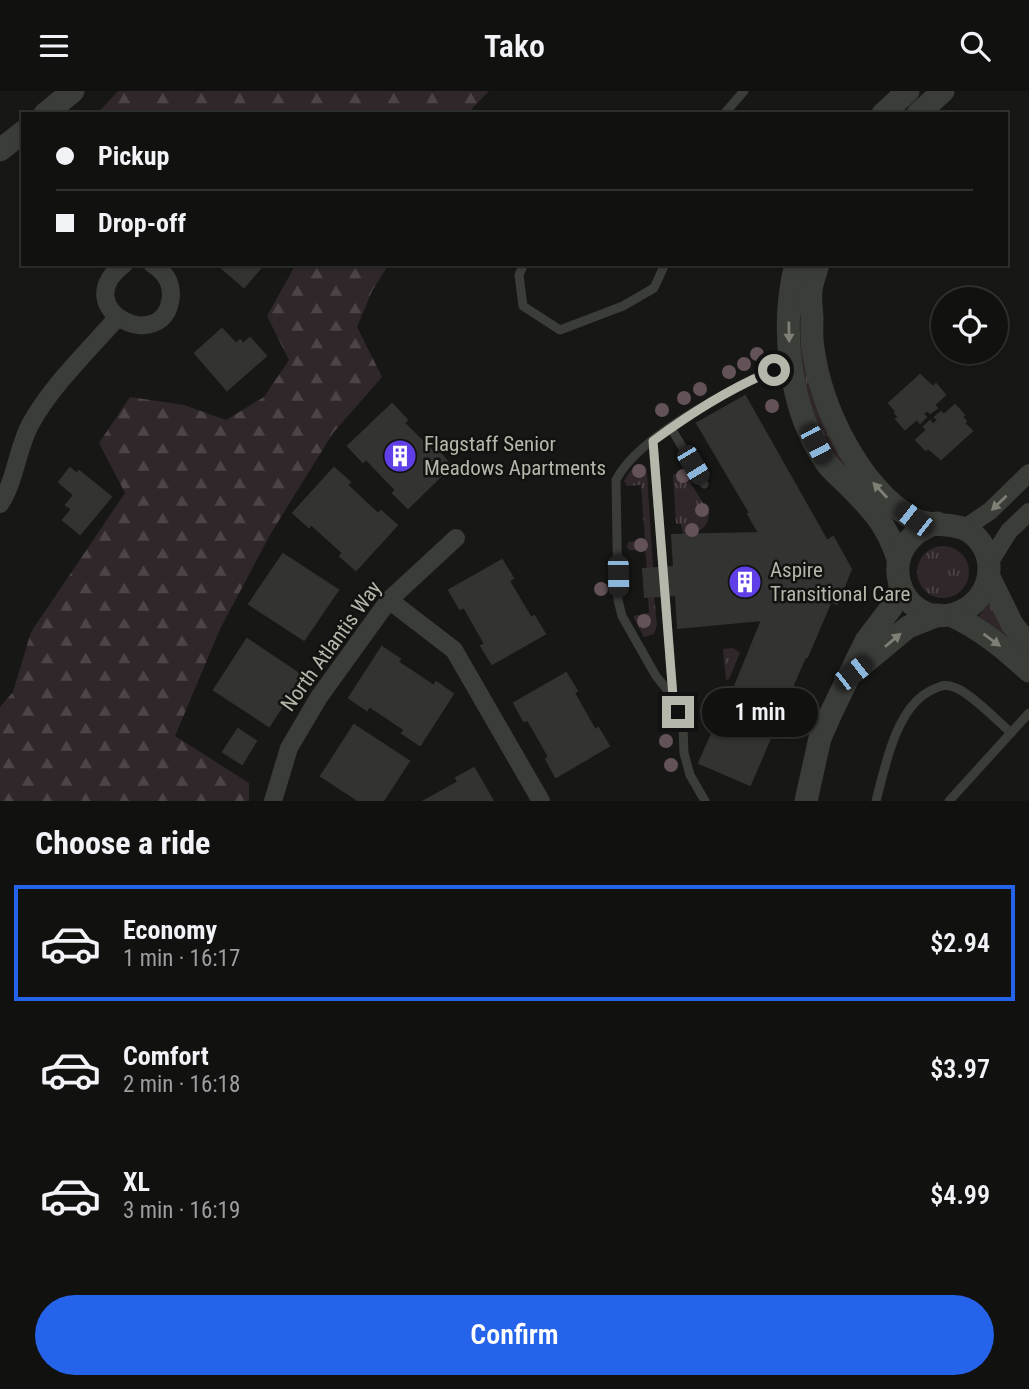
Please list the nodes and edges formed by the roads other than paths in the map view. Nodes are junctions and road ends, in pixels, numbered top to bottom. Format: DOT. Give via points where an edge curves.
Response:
graph roads {
  1 [pos="73,91"];
  2 [pos="744,91"];
  3 [pos="908,91"];
  4 [pos="943,91"];
  5 [pos="47,112"];
  6 [pos="726,112"];
  7 [pos="885,112"];
  8 [pos="920,112"];
  9 [pos="21,134"];
  10 [pos="0,151"];
  11 [pos="122,266"];
  12 [pos="156,266"];
  13 [pos="523,266"];
  14 [pos="664,266"];
  15 [pos="796,266"];
  16 [pos="817,266"];
  17 [pos="117,318"];
  18 [pos="791,363"];
  19 [pos="671,428"];
  20 [pos="653,441"];
  21 [pos="1029,473"];
  22 [pos="704,484"];
  23 [pos="0,504"];
  24 [pos="1029,512"];
  25 [pos="937,523"];
  26 [pos="965,528"];
  27 [pos="456,538"];
  28 [pos="898,559"];
  29 [pos="989,570"];
  30 [pos="901,587"];
  31 [pos="389,600"];
  32 [pos="944,615"];
  33 [pos="1029,646"];
  34 [pos="1029,671"];
  35 [pos="853,673"];
  36 [pos="673,697"];
  37 [pos="1029,713"];
  38 [pos="1011,733"];
  39 [pos="273,801"];
  40 [pos="541,801"];
  41 [pos="705,801"];
  42 [pos="806,801"];
  43 [pos="876,801"];
  44 [pos="949,801"];
  1 -- 5 [label="street"];
  2 -- 6 [label="lane"];
  3 -- 7 [label="street"];
  4 -- 8 [label="street"];
  9 -- 10 [label="street"];
  11 -- 17 [label="street" via="107,283 109,308"];
  12 -- 17 [label="street" via="171,291 163,315 141,326"];
  13 -- 14 [label="lane" via="519,275 523,306 560,330 623,306 654,288"];
  15 -- 18 [label="street, one-way" via="788,331"];
  25 -- 16 [label="street, one-way" via="914,519 883,495 856,462 828,408 813,348 811,291"];
  17 -- 23 [label="street" via="30,425"];
  18 -- 19 [label="lane" via="732,390"];
  18 -- 28 [label="street" via="806,426 821,454 888,531"];
  19 -- 20 [label="lane"];
  19 -- 22 [label="lane"];
  20 -- 36 [label="lane"];
  20 -- 36 [label="lane" via="623,467 616,480 618,600 622,616 656,676"];
  21 -- 26 [label="street, one-way"];
  24 -- 29 [label="street" via="1009,531"];
  25 -- 26 [label="street"];
  25 -- 28 [label="street" via="912,535"];
  26 -- 29 [label="street" via="985,549"];
  27 -- 31 [label="street, North Atlantis Way"];
  28 -- 30 [label="street"];
  29 -- 32 [label="street" via="976,602"];
  29 -- 33 [label="street" via="1012,624"];
  30 -- 32 [label="street" via="915,606"];
  30 -- 35 [label="street" via="866,641"];
  31 -- 39 [label="street, North Atlantis Way" via="319,697 289,748"];
  31 -- 40 [label="street" via="454,650"];
  32 -- 34 [label="street, one-way" via="972,625"];
  35 -- 32 [label="street, one-way" via="908,627"];
  35 -- 42 [label="street" via="820,738"];
  36 -- 41 [label="lane" via="690,775"];
  37 -- 38 [label="lane"];
  38 -- 43 [label="lane" via="958,688 944,684 921,695 894,737"];
  38 -- 44 [label="lane"];
}
